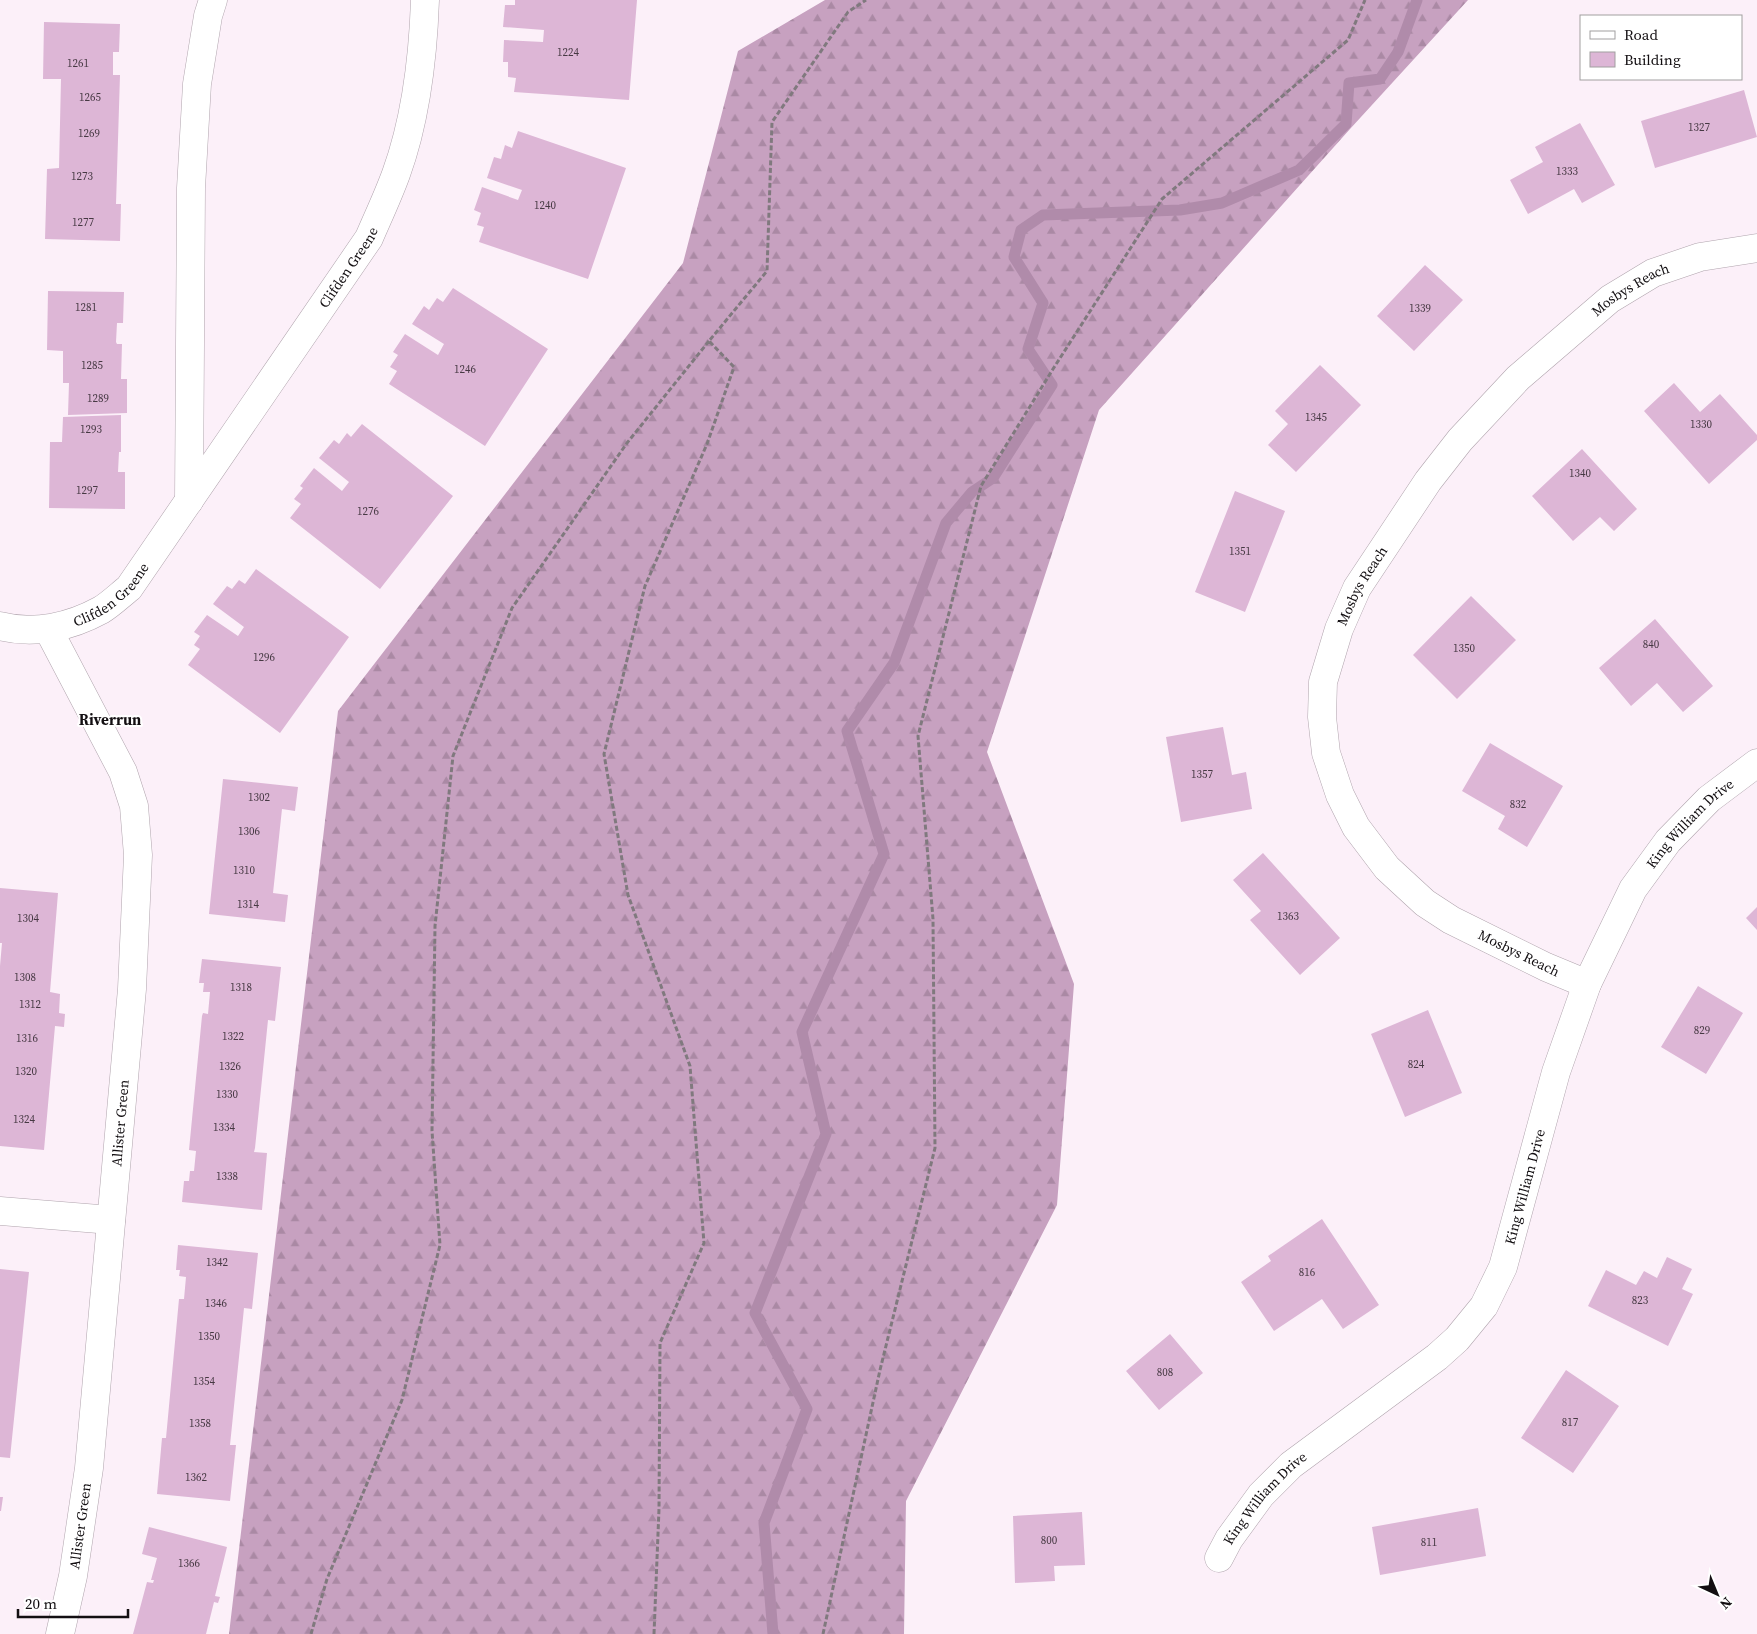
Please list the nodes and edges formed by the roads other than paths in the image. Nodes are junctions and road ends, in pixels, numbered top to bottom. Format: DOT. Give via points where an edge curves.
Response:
graph roads {
  1 [pos="213,0"];
  2 [pos="425,0"];
  3 [pos="1757,248"];
  4 [pos="189,501"];
  5 [pos="0,626"];
  6 [pos="48,629"];
  7 [pos="1757,763"];
  8 [pos="1587,984"];
  9 [pos="0,1211"];
  10 [pos="111,1220"];
  11 [pos="1219,1558"];
  12 [pos="60,1634"];
  1 -- 4 [label="street" via="197,84 191,188"];
  2 -- 4 [label="street, Clifden Greene" via="424,45 415,105 396,173 369,238"];
  3 -- 8 [label="street, Mosbys Reach" via="1700,256 1653,274 1610,299 1518,378 1460,440 1428,481 1358,588 1339,629 1323,682 1326,753 1340,796 1356,827 1387,868 1425,903 1451,920 1546,968"];
  4 -- 6 [label="street, Clifden Greene" via="129,588 102,609 72,624"];
  5 -- 6 [label="street, Clifden Greene"];
  6 -- 10 [label="street, Allister Green" via="123,772 134,806 138,856 132,989"];
  7 -- 8 [label="street, King William Drive" via="1709,798 1668,841 1633,889"];
  8 -- 11 [label="street, King William Drive" via="1556,1072 1503,1267 1484,1306 1457,1339 1437,1357 1291,1465 1261,1496"];
  9 -- 10 [label="street"];
  10 -- 12 [label="street, Allister Green" via="89,1468 73,1576"];
}
